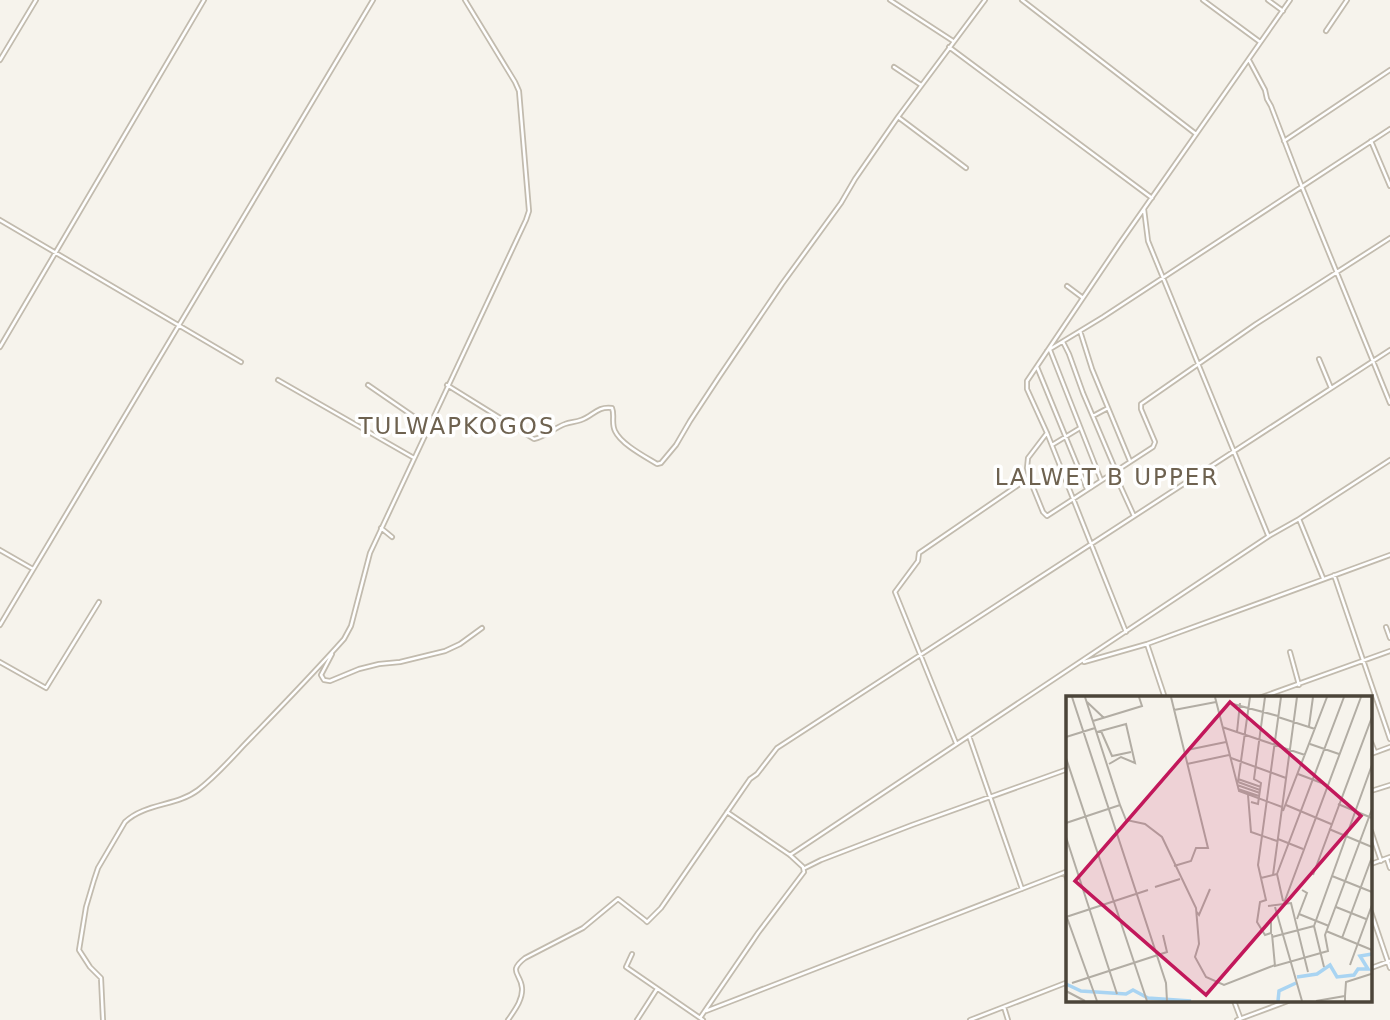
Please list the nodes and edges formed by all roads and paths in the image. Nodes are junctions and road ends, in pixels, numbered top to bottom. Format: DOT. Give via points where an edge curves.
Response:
graph roads {
  1 [pos="36,0"];
  2 [pos="204,0"];
  3 [pos="373,0"];
  4 [pos="465,0"];
  5 [pos="890,0"];
  6 [pos="985,0"];
  7 [pos="1022,0"];
  8 [pos="1203,0"];
  9 [pos="1269,0"];
  10 [pos="1290,0"];
  11 [pos="1347,0"];
  12 [pos="1283,10"];
  13 [pos="1326,31"];
  14 [pos="954,41"];
  15 [pos="1261,42"];
  16 [pos="950,47"];
  17 [pos="0,60"];
  18 [pos="1249,60"];
  19 [pos="894,67"];
  20 [pos="1390,70"];
  21 [pos="921,85"];
  22 [pos="898,117"];
  23 [pos="1390,129"];
  24 [pos="1196,134"];
  25 [pos="1284,141"];
  26 [pos="1371,141"];
  27 [pos="966,168"];
  28 [pos="1390,186"];
  29 [pos="1302,187"];
  30 [pos="1152,198"];
  31 [pos="1144,209"];
  32 [pos="0,220"];
  33 [pos="1390,238"];
  34 [pos="56,253"];
  35 [pos="1337,272"];
  36 [pos="1163,277"];
  37 [pos="1067,286"];
  38 [pos="1083,298"];
  39 [pos="179,326"];
  40 [pos="1080,331"];
  41 [pos="1063,342"];
  42 [pos="0,347"];
  43 [pos="1390,350"];
  44 [pos="1049,351"];
  45 [pos="1319,359"];
  46 [pos="1374,360"];
  47 [pos="241,362"];
  48 [pos="1199,363"];
  49 [pos="1037,367"];
  50 [pos="278,380"];
  51 [pos="368,385"];
  52 [pos="447,385"];
  53 [pos="1331,388"];
  54 [pos="1390,403"];
  55 [pos="1108,408"];
  56 [pos="1093,416"];
  57 [pos="429,427"];
  58 [pos="1080,428"];
  59 [pos="1047,433"];
  60 [pos="1066,437"];
  61 [pos="1052,445"];
  62 [pos="1234,451"];
  63 [pos="414,458"];
  64 [pos="1390,460"];
  65 [pos="1130,461"];
  66 [pos="1115,471"];
  67 [pos="1030,477"];
  68 [pos="1101,480"];
  69 [pos="1087,489"];
  70 [pos="1072,499"];
  71 [pos="1133,516"];
  72 [pos="1299,519"];
  73 [pos="381,528"];
  74 [pos="1269,536"];
  75 [pos="392,537"];
  76 [pos="1091,545"];
  77 [pos="0,550"];
  78 [pos="1390,555"];
  79 [pos="33,569"];
  80 [pos="1334,575"];
  81 [pos="1324,579"];
  82 [pos="99,602"];
  83 [pos="0,625"];
  84 [pos="1386,627"];
  85 [pos="482,628"];
  86 [pos="1126,632"];
  87 [pos="1390,638"];
  88 [pos="1147,644"];
  89 [pos="1390,651"];
  90 [pos="332,652"];
  91 [pos="1290,652"];
  92 [pos="921,656"];
  93 [pos="1363,661"];
  94 [pos="0,662"];
  95 [pos="1081,663"];
  96 [pos="1299,685"];
  97 [pos="1165,696"];
  98 [pos="1265,696"];
  99 [pos="969,736"];
  100 [pos="1390,739"];
  101 [pos="957,743"];
  102 [pos="1390,747"];
  103 [pos="1373,753"];
  104 [pos="1066,770"];
  105 [pos="1390,785"];
  106 [pos="1372,791"];
  107 [pos="990,798"];
  108 [pos="727,812"];
  109 [pos="1372,834"];
  110 [pos="790,855"];
  111 [pos="1388,858"];
  112 [pos="1381,861"];
  113 [pos="1372,864"];
  114 [pos="804,868"];
  115 [pos="1390,868"];
  116 [pos="1066,872"];
  117 [pos="1022,889"];
  118 [pos="1372,915"];
  119 [pos="632,954"];
  120 [pos="1389,961"];
  121 [pos="1372,968"];
  122 [pos="1390,968"];
  123 [pos="1066,983"];
  124 [pos="657,989"];
  125 [pos="1234,1002"];
  126 [pos="1285,1002"];
  127 [pos="1004,1007"];
  128 [pos="706,1011"];
  129 [pos="701,1019"];
  130 [pos="103,1020"];
  131 [pos="508,1020"];
  132 [pos="637,1020"];
  133 [pos="970,1020"];
  134 [pos="1008,1020"];
  135 [pos="1239,1020"];
  1 -- 17 [label="street"];
  2 -- 34 [label="street"];
  3 -- 39 [label="street"];
  4 -- 52 [label="street" via="519,91 528,211"];
  5 -- 14 [label="street"];
  6 -- 14 [label="street"];
  7 -- 24 [label="street"];
  8 -- 15 [label="street"];
  9 -- 12 [label="street"];
  10 -- 12 [label="street"];
  11 -- 13 [label="street"];
  12 -- 15 [label="street"];
  14 -- 16 [label="street"];
  15 -- 18 [label="street"];
  16 -- 21 [label="street"];
  16 -- 30 [label="street"];
  18 -- 24 [label="street"];
  18 -- 25 [label="street"];
  19 -- 21 [label="street"];
  20 -- 25 [label="street"];
  21 -- 22 [label="street"];
  22 -- 27 [label="street"];
  22 -- 52 [label="street" via="661,463 619,437 612,408 598,409 534,439"];
  23 -- 26 [label="street"];
  24 -- 30 [label="street"];
  25 -- 29 [label="street"];
  26 -- 28 [label="street"];
  26 -- 29 [label="street"];
  29 -- 35 [label="street"];
  29 -- 36 [label="street"];
  30 -- 31 [label="street"];
  31 -- 36 [label="street" via="1148,241"];
  31 -- 38 [label="street"];
  32 -- 34 [label="street"];
  33 -- 35 [label="street"];
  34 -- 39 [label="street"];
  34 -- 42 [label="street"];
  35 -- 46 [label="street"];
  35 -- 48 [label="street"];
  36 -- 40 [label="street"];
  36 -- 48 [label="street"];
  37 -- 38 [label="street"];
  38 -- 44 [label="street"];
  39 -- 47 [label="street"];
  39 -- 79 [label="street"];
  40 -- 41 [label="street"];
  40 -- 55 [label="street"];
  41 -- 44 [label="street"];
  41 -- 56 [label="street"];
  43 -- 46 [label="street"];
  44 -- 49 [label="street"];
  44 -- 58 [label="street"];
  45 -- 53 [label="street"];
  46 -- 53 [label="street"];
  46 -- 54 [label="street"];
  48 -- 62 [label="street"];
  48 -- 65 [label="street" via="1141,404 1155,442"];
  49 -- 59 [label="street" via="1027,386"];
  49 -- 60 [label="street"];
  50 -- 63 [label="street"];
  51 -- 57 [label="street"];
  52 -- 57 [label="street"];
  53 -- 62 [label="street"];
  55 -- 56 [label="street"];
  55 -- 65 [label="street"];
  56 -- 66 [label="street"];
  57 -- 63 [label="street"];
  58 -- 60 [label="street"];
  58 -- 68 [label="street"];
  59 -- 61 [label="street"];
  59 -- 67 [label="street" via="1028,458"];
  60 -- 61 [label="street"];
  60 -- 69 [label="street"];
  61 -- 70 [label="street"];
  62 -- 71 [label="street"];
  62 -- 74 [label="street"];
  63 -- 73 [label="street"];
  64 -- 72 [label="street"];
  65 -- 66 [label="street"];
  66 -- 68 [label="street"];
  66 -- 71 [label="street"];
  67 -- 70 [label="street" via="1046,516"];
  67 -- 92 [label="street" via="919,553 897,589 895,596"];
  68 -- 69 [label="street"];
  69 -- 70 [label="street"];
  70 -- 76 [label="street"];
  71 -- 76 [label="street"];
  72 -- 74 [label="street"];
  72 -- 81 [label="street"];
  73 -- 75 [label="street"];
  73 -- 90 [label="street" via="348,631"];
  74 -- 86 [label="street"];
  76 -- 86 [label="street"];
  76 -- 92 [label="street"];
  77 -- 79 [label="street"];
  78 -- 80 [label="street"];
  79 -- 83 [label="street"];
  80 -- 81 [label="street"];
  80 -- 93 [label="street"];
  81 -- 88 [label="street"];
  82 -- 94 [label="street" via="46,688"];
  84 -- 87 [label="street"];
  85 -- 90 [label="street" via="445,651 324,680 321,675"];
  86 -- 95 [label="street"];
  88 -- 95 [label="street"];
  88 -- 97 [label="street"];
  89 -- 93 [label="street"];
  90 -- 130 [label="street" via="197,791 125,822 98,868 80,938 79,950 101,978"];
  91 -- 96 [label="street"];
  92 -- 101 [label="street"];
  92 -- 108 [label="street" via="777,748"];
  93 -- 96 [label="street"];
  93 -- 100 [label="street"];
  95 -- 99 [label="street"];
  96 -- 98 [label="street"];
  99 -- 101 [label="street"];
  99 -- 107 [label="street"];
  101 -- 110 [label="street"];
  102 -- 103 [label="street"];
  104 -- 107 [label="street"];
  105 -- 106 [label="street"];
  107 -- 114 [label="street"];
  107 -- 117 [label="street"];
  108 -- 110 [label="street"];
  108 -- 131 [label="street" via="650,921 618,899 587,925 517,964 515,971 523,987"];
  109 -- 112 [label="street"];
  110 -- 114 [label="street"];
  111 -- 112 [label="street"];
  111 -- 115 [label="street"];
  112 -- 113 [label="street"];
  114 -- 128 [label="street"];
  116 -- 117 [label="street"];
  117 -- 128 [label="street"];
  118 -- 120 [label="street"];
  119 -- 124 [label="street" via="626,967"];
  120 -- 121 [label="street"];
  120 -- 122 [label="street"];
  123 -- 127 [label="street"];
  124 -- 129 [label="street"];
  124 -- 132 [label="street"];
  125 -- 135 [label="street"];
  126 -- 135 [label="street"];
  127 -- 133 [label="street"];
  127 -- 134 [label="street"];
  128 -- 129 [label="street"];
}
